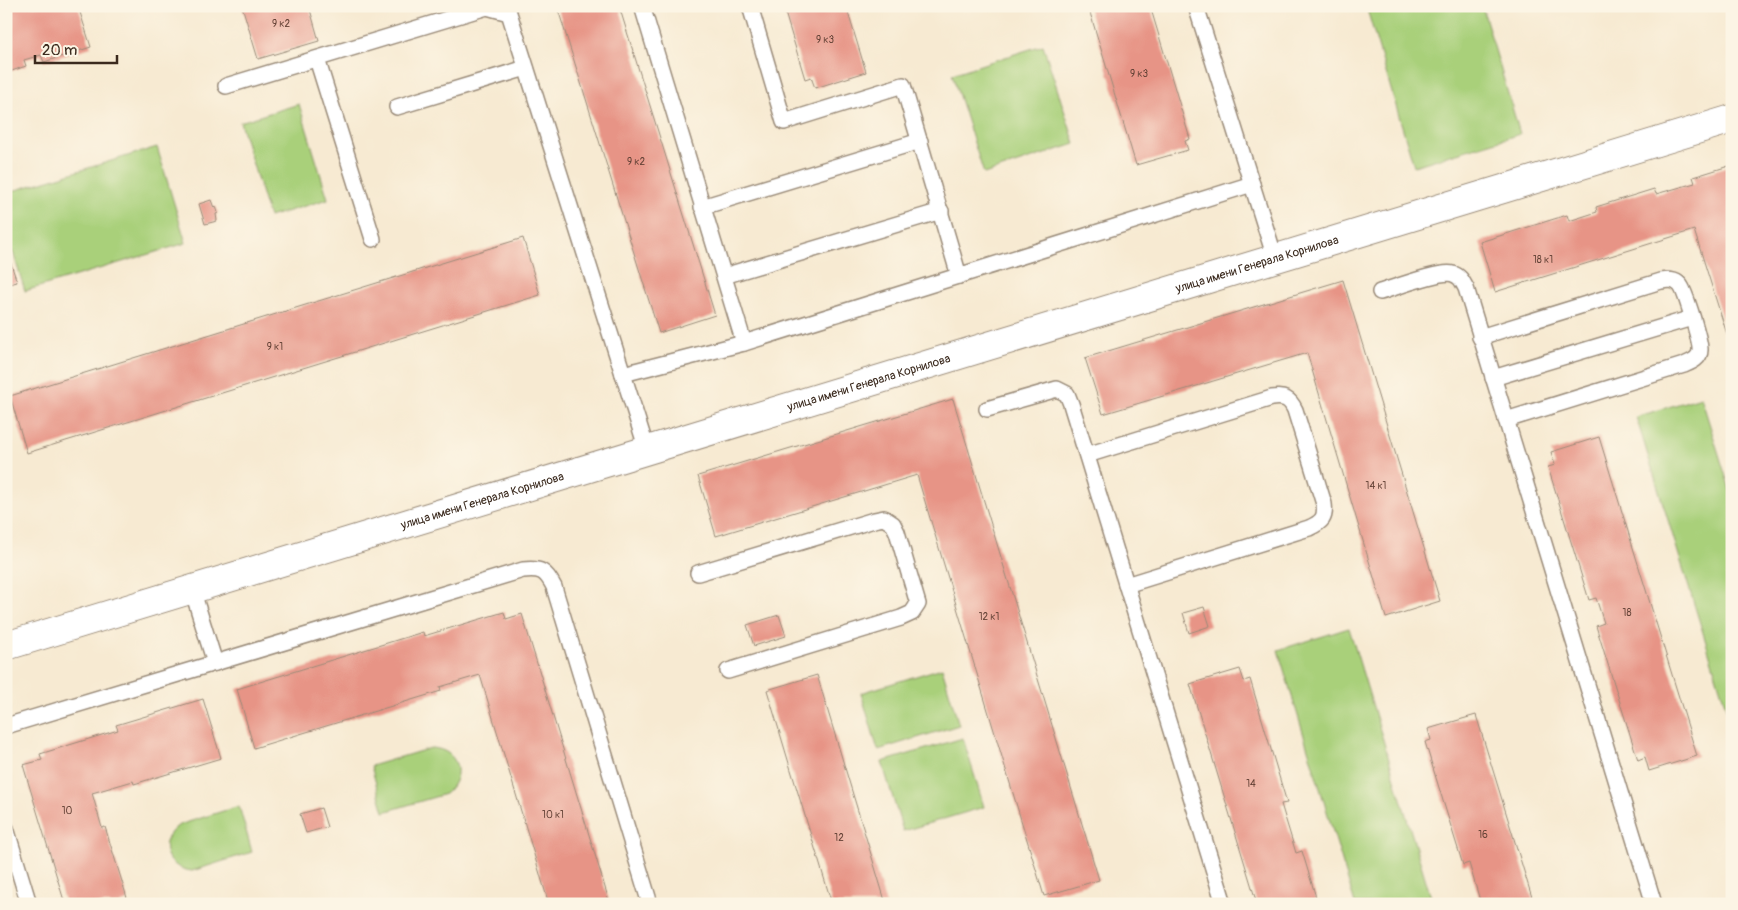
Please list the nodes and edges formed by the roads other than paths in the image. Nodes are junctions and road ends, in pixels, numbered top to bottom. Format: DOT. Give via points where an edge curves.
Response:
graph roads {
  1 [pos="642,6"];
  2 [pos="750,6"];
  3 [pos="1196,6"];
  4 [pos="317,59"];
  5 [pos="526,68"];
  6 [pos="226,86"];
  7 [pos="397,107"];
  8 [pos="1732,119"];
  9 [pos="920,141"];
  10 [pos="1252,184"];
  11 [pos="702,206"];
  12 [pos="941,211"];
  13 [pos="373,239"];
  14 [pos="1275,258"];
  15 [pos="724,276"];
  16 [pos="959,276"];
  17 [pos="1380,292"];
  18 [pos="1692,318"];
  19 [pos="1480,336"];
  20 [pos="744,343"];
  21 [pos="622,374"];
  22 [pos="1493,378"];
  23 [pos="987,409"];
  24 [pos="1506,420"];
  25 [pos="647,450"];
  26 [pos="1087,455"];
  27 [pos="698,573"];
  28 [pos="1126,585"];
  29 [pos="192,589"];
  30 [pos="6,646"];
  31 [pos="215,663"];
  32 [pos="728,671"];
  33 [pos="6,726"];
  34 [pos="6,828"];
  35 [pos="29,904"];
  36 [pos="650,904"];
  37 [pos="1224,904"];
  38 [pos="1654,904"];
  1 -- 11 [label="lane"];
  2 -- 9 [label="lane" via="784,122 903,85"];
  3 -- 10 [label="lane"];
  4 -- 5 [label="lane" via="487,7 509,13"];
  4 -- 6 [label="lane"];
  4 -- 13 [label="lane"];
  5 -- 7 [label="lane"];
  5 -- 21 [label="lane"];
  8 -- 14 [label="street, улица имени Генерала Корнилова"];
  9 -- 11 [label="lane"];
  9 -- 12 [label="lane"];
  10 -- 14 [label="lane"];
  10 -- 16 [label="lane"];
  11 -- 15 [label="lane"];
  12 -- 15 [label="lane"];
  12 -- 16 [label="lane"];
  14 -- 25 [label="street, улица имени Генерала Корнилова"];
  15 -- 20 [label="lane"];
  16 -- 20 [label="lane"];
  17 -- 19 [label="lane" via="1452,273 1461,278 1466,288"];
  18 -- 19 [label="lane" via="1680,285 1672,280"];
  18 -- 22 [label="lane"];
  18 -- 24 [label="lane" via="1700,351 1696,360"];
  19 -- 22 [label="lane"];
  20 -- 21 [label="lane"];
  21 -- 25 [label="lane"];
  22 -- 24 [label="lane"];
  23 -- 26 [label="lane" via="1058,389 1067,394"];
  24 -- 38 [label="lane"];
  25 -- 29 [label="street, улица имени Генерала Корнилова"];
  26 -- 28 [label="lane"];
  26 -- 28 [label="lane" via="1282,397 1290,401 1295,410 1324,504 1325,513 1320,523 1309,528"];
  27 -- 32 [label="lane" via="884,518 893,524 900,540 918,604 912,613"];
  28 -- 37 [label="lane"];
  29 -- 30 [label="street, улица имени Генерала Корнилова"];
  29 -- 31 [label="lane"];
  31 -- 33 [label="lane"];
  31 -- 36 [label="lane" via="536,568 548,575 554,587"];
  34 -- 35 [label="lane"];
}
